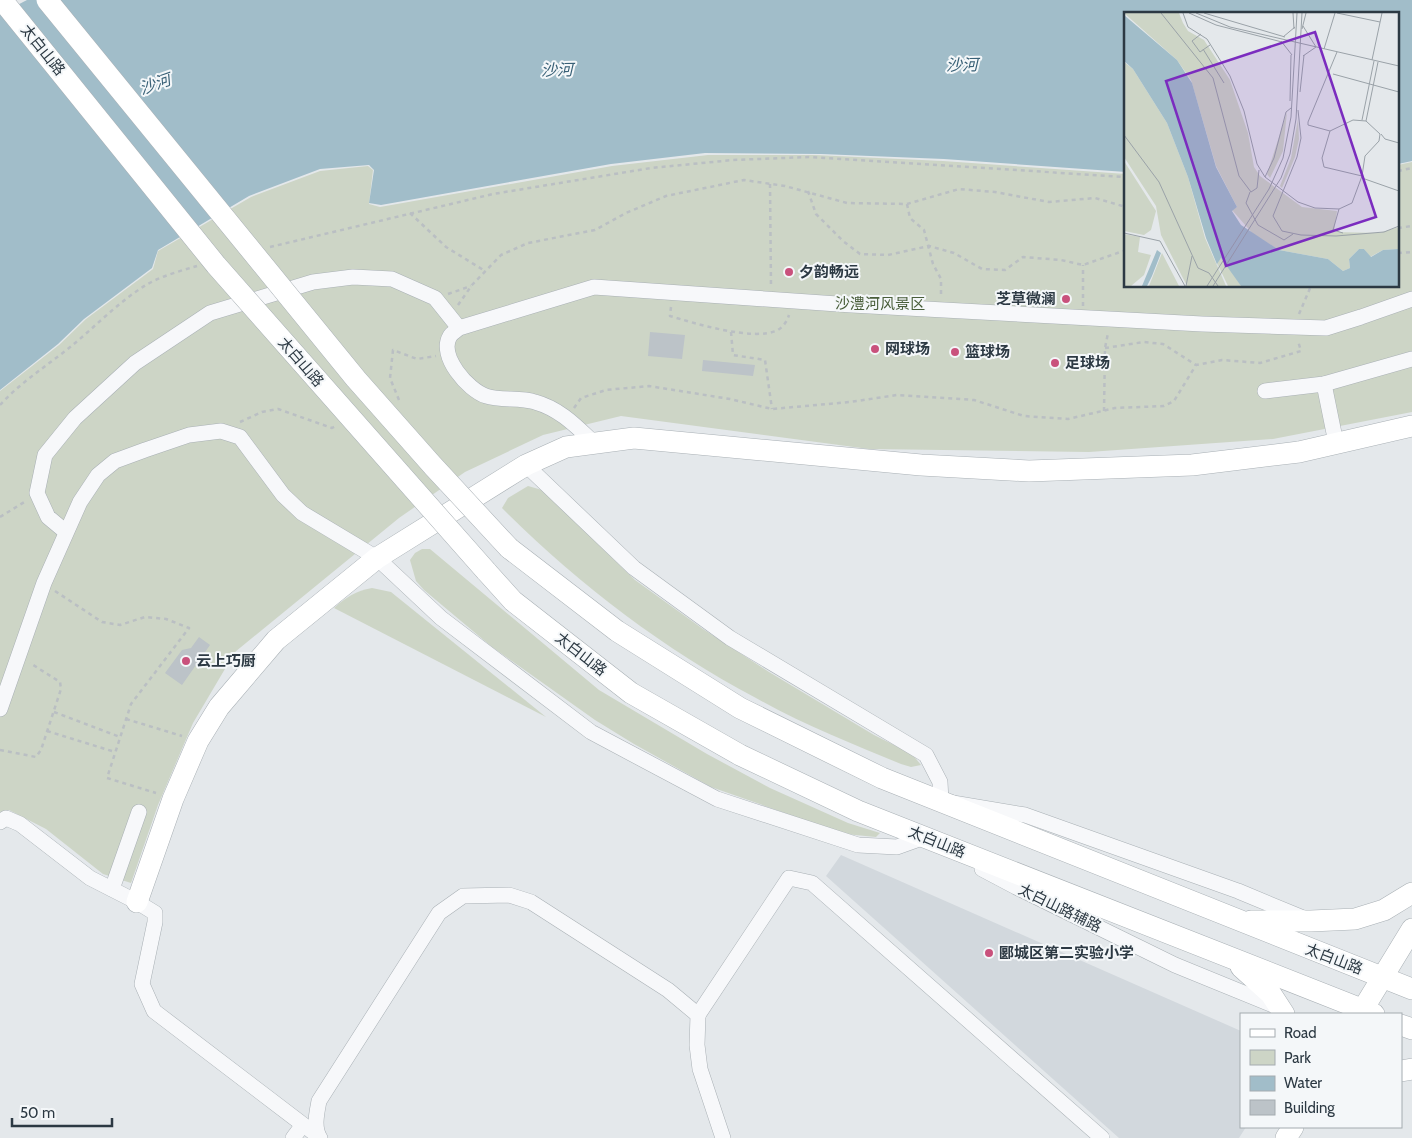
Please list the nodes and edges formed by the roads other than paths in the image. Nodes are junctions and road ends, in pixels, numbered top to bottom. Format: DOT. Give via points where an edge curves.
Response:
graph roads {
  1 [pos="2,0"];
  2 [pos="47,0"];
  3 [pos="1412,299"];
  4 [pos="454,322"];
  5 [pos="1412,359"];
  6 [pos="1324,384"];
  7 [pos="1265,391"];
  8 [pos="1412,426"];
  9 [pos="1336,443"];
  10 [pos="594,444"];
  11 [pos="526,464"];
  12 [pos="66,532"];
  13 [pos="377,558"];
  14 [pos="0,709"];
  15 [pos="941,801"];
  16 [pos="139,812"];
  17 [pos="0,822"];
  18 [pos="925,837"];
  19 [pos="112,890"];
  20 [pos="1412,893"];
  21 [pos="137,902"];
  22 [pos="1239,921"];
  23 [pos="1311,922"];
  24 [pos="1412,929"];
  25 [pos="1229,957"];
  26 [pos="1382,978"];
  27 [pos="1412,989"];
  28 [pos="1282,1011"];
  29 [pos="1366,1013"];
  30 [pos="698,1015"];
  31 [pos="319,1137"];
  32 [pos="723,1138"];
  33 [pos="1102,1138"];
  1 -- 18 [label="main road, 太白山路, bridge" via="216,264 513,601 631,693 740,755 858,811"];
  2 -- 15 [label="main road, 太白山路, bridge" via="356,379 509,548 617,631 740,708 882,778"];
  3 -- 4 [label="street" via="1326,328 941,310 594,287"];
  4 -- 10 [label="street" via="449,353 451,363 466,384 486,396 535,402 567,417"];
  4 -- 12 [label="street" via="435,298 392,279 353,277 313,282 210,313 135,362 75,418 45,455 37,493 48,517"];
  5 -- 6 [label="street"];
  6 -- 7 [label="street"];
  6 -- 9 [label="street"];
  8 -- 9 [label="main road"];
  9 -- 10 [label="main road" via="1299,452 1192,465 1029,471 921,465 634,438"];
  10 -- 11 [label="main road" via="566,447"];
  11 -- 13 [label="main road"];
  11 -- 15 [label="street" via="634,568 666,592 730,638 926,755 940,782"];
  12 -- 13 [label="street" via="98,474 115,461 188,435 221,431 240,437 283,495 302,513"];
  12 -- 14 [label="street" via="44,583"];
  13 -- 18 [label="street" via="441,618 591,732 717,799 858,845 897,847"];
  13 -- 21 [label="main road" via="276,640 219,707 198,741 173,798"];
  15 -- 22 [label="main road, 太白山路"];
  15 -- 23 [label="street" via="1025,815 1238,891"];
  16 -- 19 [label="street"];
  17 -- 19 [label="street" via="6,818 20,824 90,878"];
  18 -- 25 [label="main road, 太白山路"];
  18 -- 28 [label="street, 太白山路辅路" via="1016,887 1175,965"];
  19 -- 21 [label="street"];
  20 -- 23 [label="main road" via="1384,910 1355,919"];
  21 -- 31 [label="street" via="155,913 142,984 154,1011"];
  22 -- 23 [label="main road"];
  22 -- 26 [label="main road, 太白山路"];
  24 -- 26 [label="main road"];
  25 -- 28 [label="main road" via="1271,994"];
  25 -- 29 [label="main road, 太白山路"];
  26 -- 27 [label="main road, 太白山路"];
  26 -- 29 [label="main road"];
  30 -- 31 [label="street" via="668,990 531,902 509,895 463,896 439,914 319,1101 316,1118"];
  30 -- 32 [label="street" via="700,1069"];
  30 -- 33 [label="street" via="789,878 812,884"];
}
